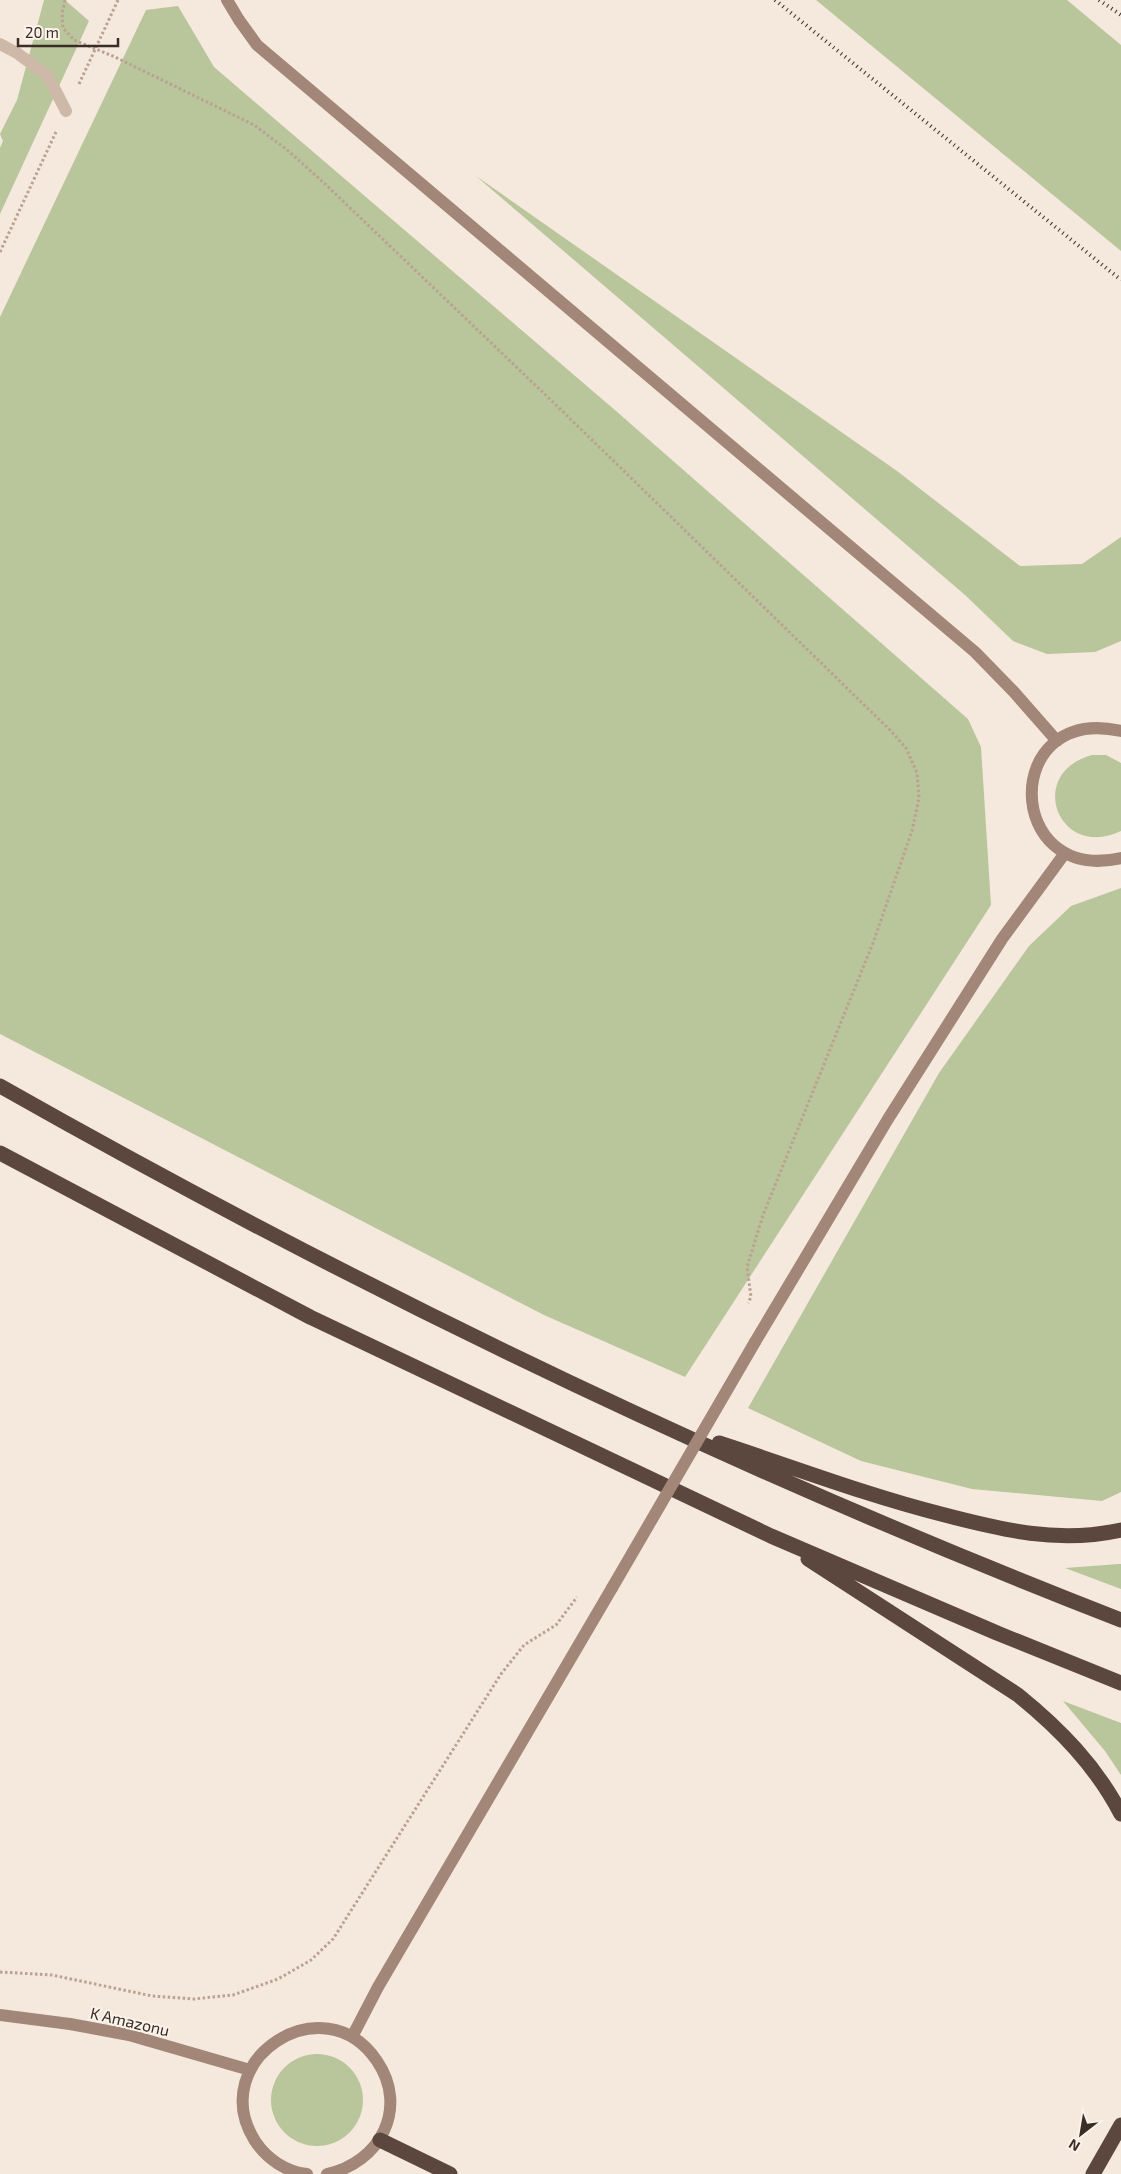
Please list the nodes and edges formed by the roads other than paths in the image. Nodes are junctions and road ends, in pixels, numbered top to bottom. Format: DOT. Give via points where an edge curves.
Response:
graph roads {
  1 [pos="227,0"];
  2 [pos="0,44"];
  3 [pos="66,111"];
  4 [pos="1121,731"];
  5 [pos="1056,741"];
  6 [pos="1065,853"];
  7 [pos="1121,858"];
  8 [pos="0,1086"];
  9 [pos="0,1153"];
  10 [pos="646,1418"];
  11 [pos="1121,1530"];
  12 [pos="771,1536"];
  13 [pos="1121,1620"];
  14 [pos="1121,1683"];
  15 [pos="1121,1814"];
  16 [pos="0,2015"];
  17 [pos="352,2037"];
  18 [pos="250,2070"];
  19 [pos="1121,2125"];
  20 [pos="380,2140"];
  21 [pos="272,2169"];
  22 [pos="308,2174"];
  23 [pos="327,2174"];
  24 [pos="450,2174"];
  25 [pos="1093,2174"];
  1 -- 5 [label="street" via="258,45 975,652"];
  2 -- 3 [label="lane" via="48,76"];
  4 -- 5 [label="street" via="1088,727"];
  5 -- 6 [label="street" via="1034,772 1032,809 1050,842"];
  6 -- 7 [label="street" via="1083,860 1102,862"];
  6 -- 17 [label="street, bridge" via="997,948 888,1119 378,1986"];
  8 -- 10 [label="highway" via="338,1268"];
  9 -- 12 [label="highway" via="310,1316"];
  10 -- 11 [label="highway" via="901,1504 992,1527 1045,1536 1097,1535"];
  10 -- 13 [label="highway" via="791,1485"];
  12 -- 14 [label="highway"];
  12 -- 15 [label="highway" via="1018,1695 1083,1756 1102,1780"];
  16 -- 18 [label="street, K Amazonu" via="129,2035"];
  17 -- 18 [label="street" via="330,2029 306,2028 283,2036 264,2050"];
  17 -- 20 [label="street" via="371,2052 384,2072 390,2095 389,2118"];
  18 -- 21 [label="street" via="244,2090 243,2111 249,2131"];
  19 -- 25 [label="highway"];
  20 -- 23 [label="street" via="364,2158 344,2170"];
  20 -- 24 [label="highway"];
  21 -- 22 [label="street"];
}
